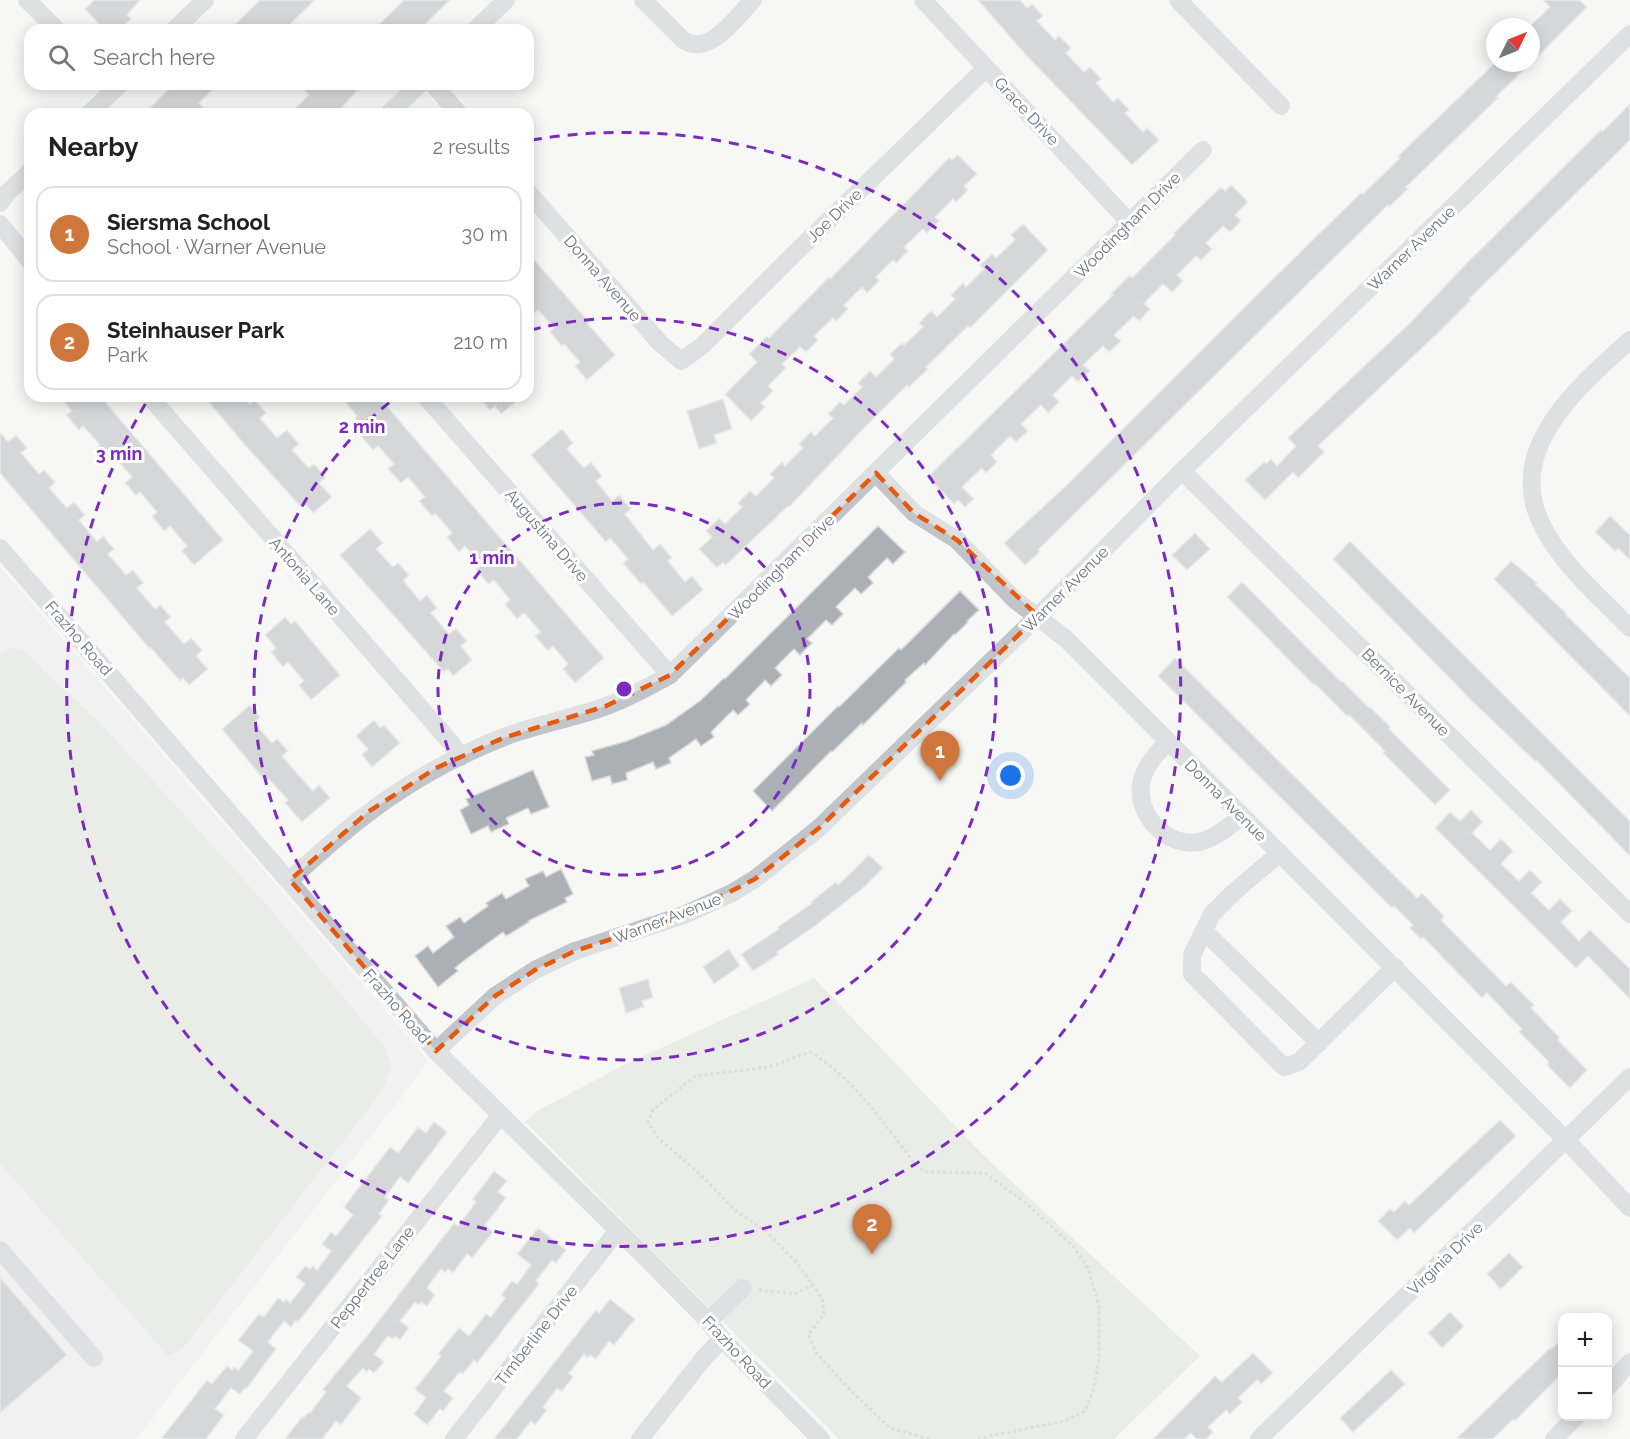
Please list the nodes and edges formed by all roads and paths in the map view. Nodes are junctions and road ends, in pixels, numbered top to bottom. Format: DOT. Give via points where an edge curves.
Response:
graph roads {
  1 [pos="27,0"];
  2 [pos="205,0"];
  3 [pos="506,0"];
  4 [pos="643,0"];
  5 [pos="753,0"];
  6 [pos="923,0"];
  7 [pos="1178,0"];
  8 [pos="51,24"];
  9 [pos="180,24"];
  10 [pos="481,24"];
  11 [pos="1629,38"];
  12 [pos="986,68"];
  13 [pos="111,90"];
  14 [pos="414,90"];
  15 [pos="438,90"];
  16 [pos="1281,106"];
  17 [pos="95,108"];
  18 [pos="394,108"];
  19 [pos="454,108"];
  20 [pos="1203,150"];
  21 [pos="24,177"];
  22 [pos="534,199"];
  23 [pos="0,202"];
  24 [pos="1130,223"];
  25 [pos="0,224"];
  26 [pos="24,254"];
  27 [pos="1630,340"];
  28 [pos="681,361"];
  29 [pos="154,402"];
  30 [pos="430,402"];
  31 [pos="1182,471"];
  32 [pos="876,473"];
  33 [pos="0,548"];
  34 [pos="1038,616"];
  35 [pos="1630,628"];
  36 [pos="670,675"];
  37 [pos="1168,742"];
  38 [pos="460,757"];
  39 [pos="1242,816"];
  40 [pos="1280,854"];
  41 [pos="290,880"];
  42 [pos="1630,914"];
  43 [pos="1204,932"];
  44 [pos="1395,967"];
  45 [pos="1319,1043"];
  46 [pos="436,1051"];
  47 [pos="1630,1077"];
  48 [pos="500,1116"];
  49 [pos="1566,1140"];
  50 [pos="1630,1208"];
  51 [pos="618,1230"];
  52 [pos="0,1250"];
  53 [pos="814,1285"];
  54 [pos="742,1288"];
  55 [pos="708,1321"];
  56 [pos="722,1339"];
  57 [pos="94,1358"];
  58 [pos="1630,1362"];
  59 [pos="1612,1382"];
  60 [pos="1572,1421"];
  61 [pos="801,1432"];
  62 [pos="244,1439"];
  63 [pos="454,1439"];
  64 [pos="640,1439"];
  65 [pos="821,1439"];
  66 [pos="929,1439"];
  67 [pos="975,1439"];
  68 [pos="1259,1439"];
  69 [pos="1554,1439"];
  1 -- 8 [label="street"];
  2 -- 9 [label="street"];
  3 -- 10 [label="street"];
  4 -- 5 [label="street" via="676,34 699,45 709,43"];
  6 -- 12 [label="street, Grace Drive"];
  7 -- 16 [label="street"];
  11 -- 31 [label="street, Warner Avenue"];
  12 -- 24 [label="street, Grace Drive"];
  12 -- 28 [label="street, Joe Drive" via="702,346"];
  13 -- 17 [label="street"];
  14 -- 18 [label="street"];
  15 -- 19 [label="street"];
  20 -- 24 [label="street, Woodingham Drive"];
  21 -- 23 [label="street"];
  22 -- 28 [label="street, Donna Avenue" via="660,343"];
  24 -- 32 [label="street, Woodingham Drive"];
  25 -- 26 [label="street"];
  27 -- 35 [label="street" via="1564,403 1545,434 1531,478 1534,506 1543,528 1561,555"];
  29 -- 38 [label="street, Antonia Lane"];
  30 -- 36 [label="street, Augustina Drive"];
  31 -- 34 [label="street, Warner Avenue"];
  31 -- 42 [label="street, Bernice Avenue"];
  32 -- 34 [label="street, Donna Avenue" via="914,513 957,540 1015,600"];
  32 -- 36 [label="street, Woodingham Drive"];
  33 -- 41 [label="street, Frazho Road"];
  34 -- 37 [label="street, Donna Avenue"];
  34 -- 46 [label="street, Warner Avenue" via="819,828 755,879 684,915 549,963 495,996"];
  36 -- 38 [label="street, Woodingham Drive" via="606,706 539,725"];
  37 -- 39 [label="street, Donna Avenue"];
  37 -- 39 [label="street" via="1155,755 1142,781 1143,802 1156,828 1186,842 1202,841"];
  38 -- 41 [label="street, Woodingham Drive" via="409,783 368,812"];
  39 -- 40 [label="street, Donna Avenue"];
  40 -- 43 [label="street" via="1212,914"];
  40 -- 44 [label="street, Donna Avenue"];
  41 -- 46 [label="street, Frazho Road"];
  43 -- 45 [label="street"];
  43 -- 45 [label="street" via="1191,956 1192,974 1284,1067 1299,1062"];
  44 -- 45 [label="street"];
  44 -- 49 [label="street, Donna Avenue"];
  46 -- 48 [label="street, Frazho Road"];
  47 -- 49 [label="street, Virginia Drive"];
  48 -- 51 [label="street, Frazho Road"];
  48 -- 62 [label="street, Peppertree Lane"];
  49 -- 50 [label="street, Donna Avenue"];
  49 -- 68 [label="street, Virginia Drive"];
  51 -- 55 [label="street, Frazho Road"];
  51 -- 63 [label="street, Timberline Drive"];
  52 -- 57 [label="street"];
  53 -- 54 [label="path" via="795,1294"];
  53 -- 66 [label="path" via="822,1298 824,1314 808,1335 817,1354 890,1428"];
  53 -- 67 [label="path" via="767,1232 735,1210 658,1138 648,1122 653,1110 695,1076 769,1067 810,1052 827,1062 863,1098 915,1164 926,1172 985,1173 1073,1246 1088,1268 1099,1306 1099,1359 1085,1410 1064,1420"];
  54 -- 55 [label="street"];
  55 -- 56 [label="street, Frazho Road"];
  56 -- 61 [label="street, Frazho Road"];
  56 -- 64 [label="street"];
  58 -- 59 [label="street"];
  60 -- 69 [label="street"];
  61 -- 65 [label="street, Frazho Road"];
}
